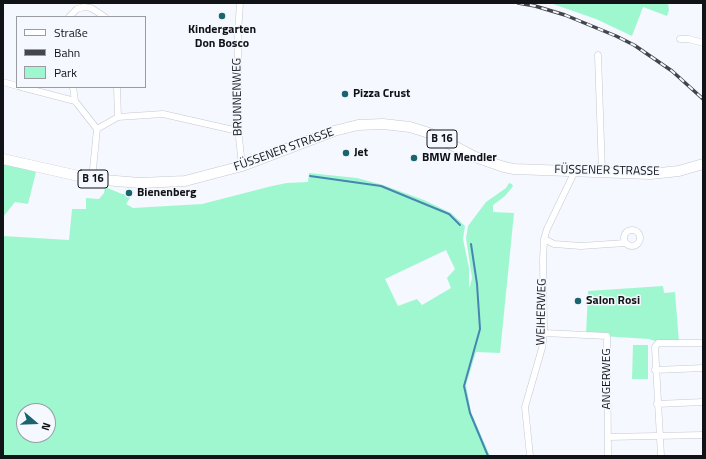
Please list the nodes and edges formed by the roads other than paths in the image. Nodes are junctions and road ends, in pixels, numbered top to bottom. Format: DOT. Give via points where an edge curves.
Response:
graph roads {
  1 [pos="240,3"];
  2 [pos="71,16"];
  3 [pos="103,16"];
  4 [pos="680,39"];
  5 [pos="703,43"];
  6 [pos="598,55"];
  7 [pos="3,82"];
  8 [pos="16,86"];
  9 [pos="25,88"];
  10 [pos="73,88"];
  11 [pos="117,88"];
  12 [pos="75,101"];
  13 [pos="118,117"];
  14 [pos="97,129"];
  15 [pos="238,131"];
  16 [pos="3,158"];
  17 [pos="703,164"];
  18 [pos="242,166"];
  19 [pos="574,171"];
  20 [pos="602,173"];
  21 [pos="92,179"];
  22 [pos="544,239"];
  23 [pos="625,243"];
  24 [pos="544,333"];
  25 [pos="703,343"];
  26 [pos="703,368"];
  27 [pos="655,370"];
  28 [pos="703,402"];
  29 [pos="657,404"];
  30 [pos="703,435"];
  31 [pos="608,437"];
  32 [pos="659,437"];
  33 [pos="530,456"];
  34 [pos="608,456"];
  35 [pos="661,456"];
  1 -- 15 [label="street, BRUNNENWEG"];
  2 -- 3 [label="street" via="76,9 84,7 91,8"];
  4 -- 5 [label="street"];
  6 -- 20 [label="street"];
  7 -- 8 [label="street"];
  9 -- 12 [label="street"];
  10 -- 12 [label="street"];
  11 -- 13 [label="street"];
  12 -- 14 [label="street"];
  13 -- 14 [label="street"];
  13 -- 15 [label="street" via="163,114"];
  14 -- 21 [label="street"];
  15 -- 18 [label="street, BRUNNENWEG"];
  16 -- 21 [label="main road, FÜSSENER STRASSE / B 16"];
  17 -- 20 [label="main road, FÜSSENER STRASSE / B 16" via="650,174"];
  18 -- 19 [label="main road, FÜSSENER STRASSE / B 16" via="334,131 382,124 410,127 429,133 475,157 504,167"];
  18 -- 21 [label="main road, FÜSSENER STRASSE / B 16" via="185,181 140,183"];
  19 -- 20 [label="main road, FÜSSENER STRASSE / B 16"];
  19 -- 22 [label="street, WEIHERWEG"];
  22 -- 23 [label="street" via="554,244 581,246"];
  22 -- 24 [label="street, WEIHERWEG"];
  24 -- 31 [label="street, ANGERWEG" via="607,336"];
  24 -- 33 [label="street, WEIHERWEG" via="525,407"];
  25 -- 27 [label="street" via="658,343 655,347"];
  26 -- 27 [label="street"];
  27 -- 29 [label="street"];
  28 -- 29 [label="street"];
  29 -- 32 [label="street"];
  30 -- 32 [label="street"];
  31 -- 32 [label="street"];
  31 -- 34 [label="street, ANGERWEG"];
  32 -- 35 [label="street"];
}
